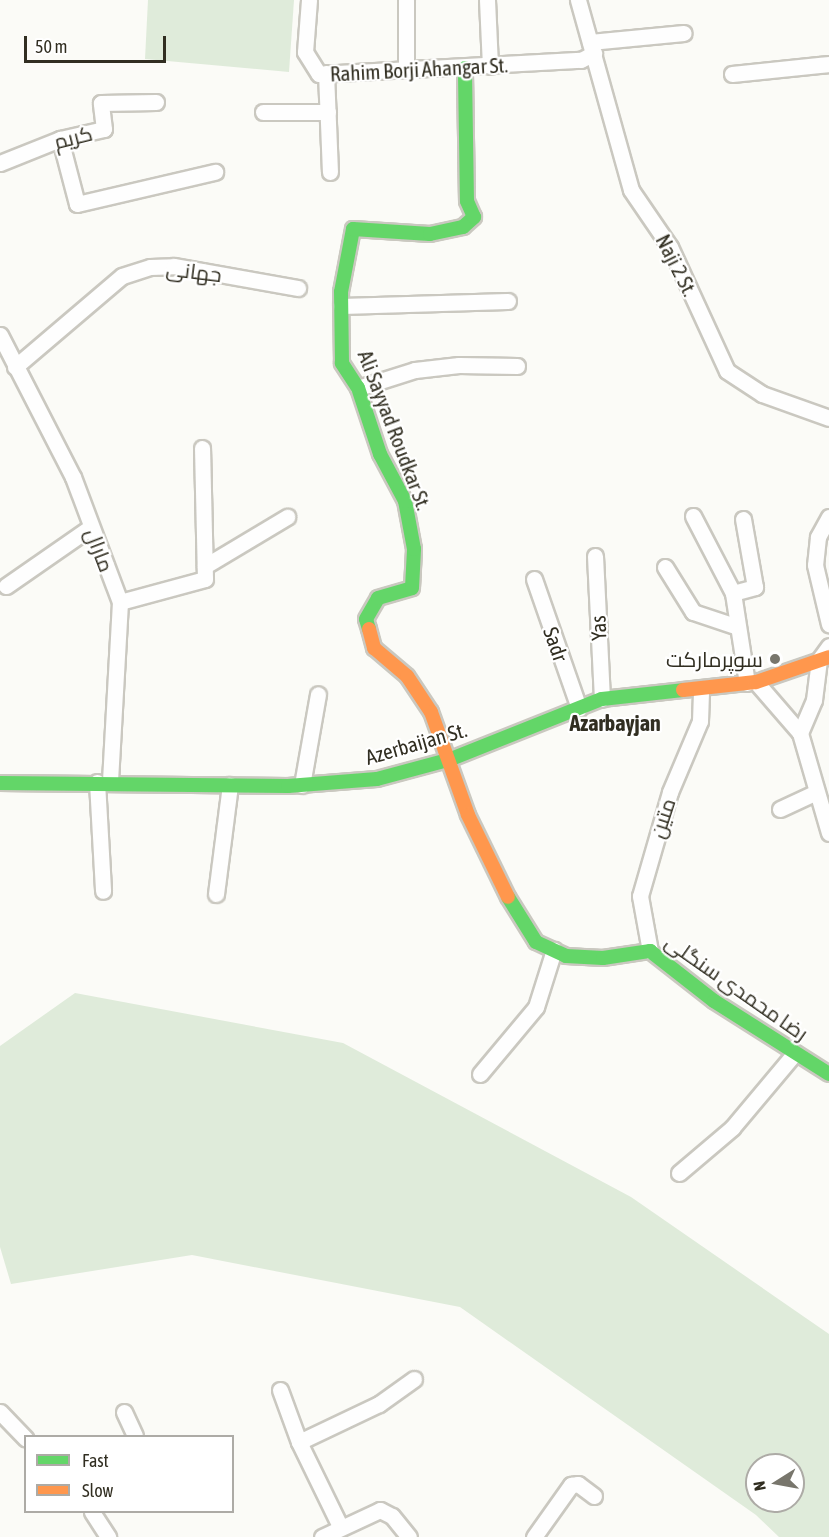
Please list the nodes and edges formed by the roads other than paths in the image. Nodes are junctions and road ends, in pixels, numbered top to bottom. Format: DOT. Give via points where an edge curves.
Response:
graph roads {
  1 [pos="309,0"];
  2 [pos="406,0"];
  3 [pos="487,0"];
  4 [pos="578,0"];
  5 [pos="684,33"];
  6 [pos="592,47"];
  7 [pos="829,64"];
  8 [pos="490,66"];
  9 [pos="465,68"];
  10 [pos="406,69"];
  11 [pos="326,73"];
  12 [pos="732,74"];
  13 [pos="156,102"];
  14 [pos="263,112"];
  15 [pos="328,112"];
  16 [pos="60,139"];
  17 [pos="0,163"];
  18 [pos="215,172"];
  19 [pos="330,172"];
  20 [pos="298,288"];
  21 [pos="508,301"];
  22 [pos="341,306"];
  23 [pos="0,336"];
  24 [pos="517,366"];
  25 [pos="15,367"];
  26 [pos="358,388"];
  27 [pos="829,418"];
  28 [pos="202,448"];
  29 [pos="693,516"];
  30 [pos="287,517"];
  31 [pos="829,517"];
  32 [pos="743,519"];
  33 [pos="91,527"];
  34 [pos="595,556"];
  35 [pos="205,566"];
  36 [pos="665,567"];
  37 [pos="534,579"];
  38 [pos="6,586"];
  39 [pos="733,593"];
  40 [pos="120,602"];
  41 [pos="829,624"];
  42 [pos="738,627"];
  43 [pos="829,646"];
  44 [pos="824,658"];
  45 [pos="751,682"];
  46 [pos="701,689"];
  47 [pos="318,694"];
  48 [pos="602,699"];
  49 [pos="579,708"];
  50 [pos="800,733"];
  51 [pos="451,759"];
  52 [pos="104,782"];
  53 [pos="0,783"];
  54 [pos="230,785"];
  55 [pos="303,785"];
  56 [pos="815,793"];
  57 [pos="780,809"];
  58 [pos="829,833"];
  59 [pos="103,891"];
  60 [pos="216,894"];
  61 [pos="554,950"];
  62 [pos="650,951"];
  63 [pos="795,1053"];
  64 [pos="480,1074"];
  65 [pos="829,1074"];
  66 [pos="679,1173"];
  67 [pos="414,1378"];
  68 [pos="280,1390"];
  69 [pos="0,1412"];
  70 [pos="124,1412"];
  71 [pos="134,1435"];
  72 [pos="24,1437"];
  73 [pos="299,1442"];
  74 [pos="594,1496"];
  75 [pos="93,1513"];
  76 [pos="340,1526"];
  77 [pos="108,1537"];
  78 [pos="322,1537"];
  79 [pos="408,1537"];
  80 [pos="534,1537"];
  1 -- 11 [label="street, Rahim Borji Ahangar St." via="305,52 319,74"];
  2 -- 10 [label="street"];
  3 -- 8 [label="street"];
  4 -- 6 [label="street, Naji 2 St."];
  5 -- 6 [label="street, Rahim Borji Ahangar St."];
  6 -- 8 [label="street, Rahim Borji Ahangar St." via="581,60"];
  6 -- 27 [label="street, Naji 2 St." via="631,190 670,247 727,371 762,394"];
  7 -- 12 [label="street"];
  8 -- 9 [label="street, Rahim Borji Ahangar St."];
  9 -- 10 [label="street, Rahim Borji Ahangar St."];
  9 -- 22 [label="street, Ali Sayyad Roudkar St." via="467,201 474,217 463,227 430,234 402,236 353,229"];
  10 -- 11 [label="street, Rahim Borji Ahangar St."];
  11 -- 15 [label="street"];
  13 -- 16 [label="street, کریم" via="100,103 104,129"];
  14 -- 15 [label="street"];
  15 -- 19 [label="street"];
  16 -- 17 [label="street, کریم"];
  16 -- 18 [label="street" via="77,204"];
  20 -- 25 [label="street, جهانی" via="174,266 150,267 122,276"];
  21 -- 22 [label="street"];
  22 -- 26 [label="street, Ali Sayyad Roudkar St." via="342,363"];
  23 -- 25 [label="street, مارال"];
  24 -- 26 [label="street" via="459,365 415,370"];
  25 -- 33 [label="street, مارال" via="73,477"];
  26 -- 51 [label="street, Ali Sayyad Roudkar St." via="380,454 405,501 414,549 412,588 378,598 366,619 374,648 407,676 430,712"];
  28 -- 35 [label="street"];
  29 -- 39 [label="street"];
  30 -- 35 [label="street"];
  31 -- 41 [label="street" via="818,537 815,565"];
  32 -- 39 [label="street" via="755,587"];
  33 -- 38 [label="street"];
  33 -- 40 [label="street, مارال"];
  34 -- 48 [label="street, Yas"];
  35 -- 40 [label="street" via="205,579"];
  36 -- 42 [label="street" via="693,612"];
  37 -- 49 [label="street, Sadr"];
  39 -- 42 [label="street"];
  40 -- 52 [label="street, مارال"];
  42 -- 45 [label="street"];
  43 -- 44 [label="street"];
  44 -- 45 [label="street, Azerbaijan St."];
  44 -- 50 [label="street" via="814,700"];
  45 -- 46 [label="street, Azerbaijan St."];
  45 -- 50 [label="street"];
  46 -- 48 [label="street, Azerbaijan St."];
  46 -- 62 [label="street, متین" via="700,721 667,801 640,896"];
  47 -- 55 [label="street"];
  48 -- 49 [label="street, Azerbaijan St."];
  49 -- 51 [label="street, Azerbaijan St."];
  50 -- 56 [label="street"];
  51 -- 55 [label="street, Azerbaijan St." via="377,779"];
  51 -- 61 [label="street, رضا محمدی سنگلی" via="468,815 517,915 536,942"];
  52 -- 53 [label="street, Azerbaijan St."];
  52 -- 54 [label="street, Azerbaijan St."];
  52 -- 59 [label="street, مارال"];
  54 -- 55 [label="street, Azerbaijan St."];
  54 -- 60 [label="street"];
  56 -- 57 [label="street"];
  56 -- 58 [label="street"];
  61 -- 62 [label="street, رضا محمدی سنگلی" via="566,956 603,958"];
  61 -- 64 [label="street" via="536,1007"];
  62 -- 63 [label="street, رضا محمدی سنگلی" via="714,1002"];
  63 -- 65 [label="street, رضا محمدی سنگلی"];
  63 -- 66 [label="street" via="732,1128"];
  67 -- 73 [label="street" via="379,1404"];
  68 -- 73 [label="street"];
  69 -- 72 [label="street"];
  70 -- 71 [label="street"];
  73 -- 76 [label="street"];
  74 -- 80 [label="street" via="578,1484 571,1485"];
  75 -- 77 [label="street"];
  76 -- 78 [label="street"];
  76 -- 79 [label="street" via="380,1510 392,1516"];
}
